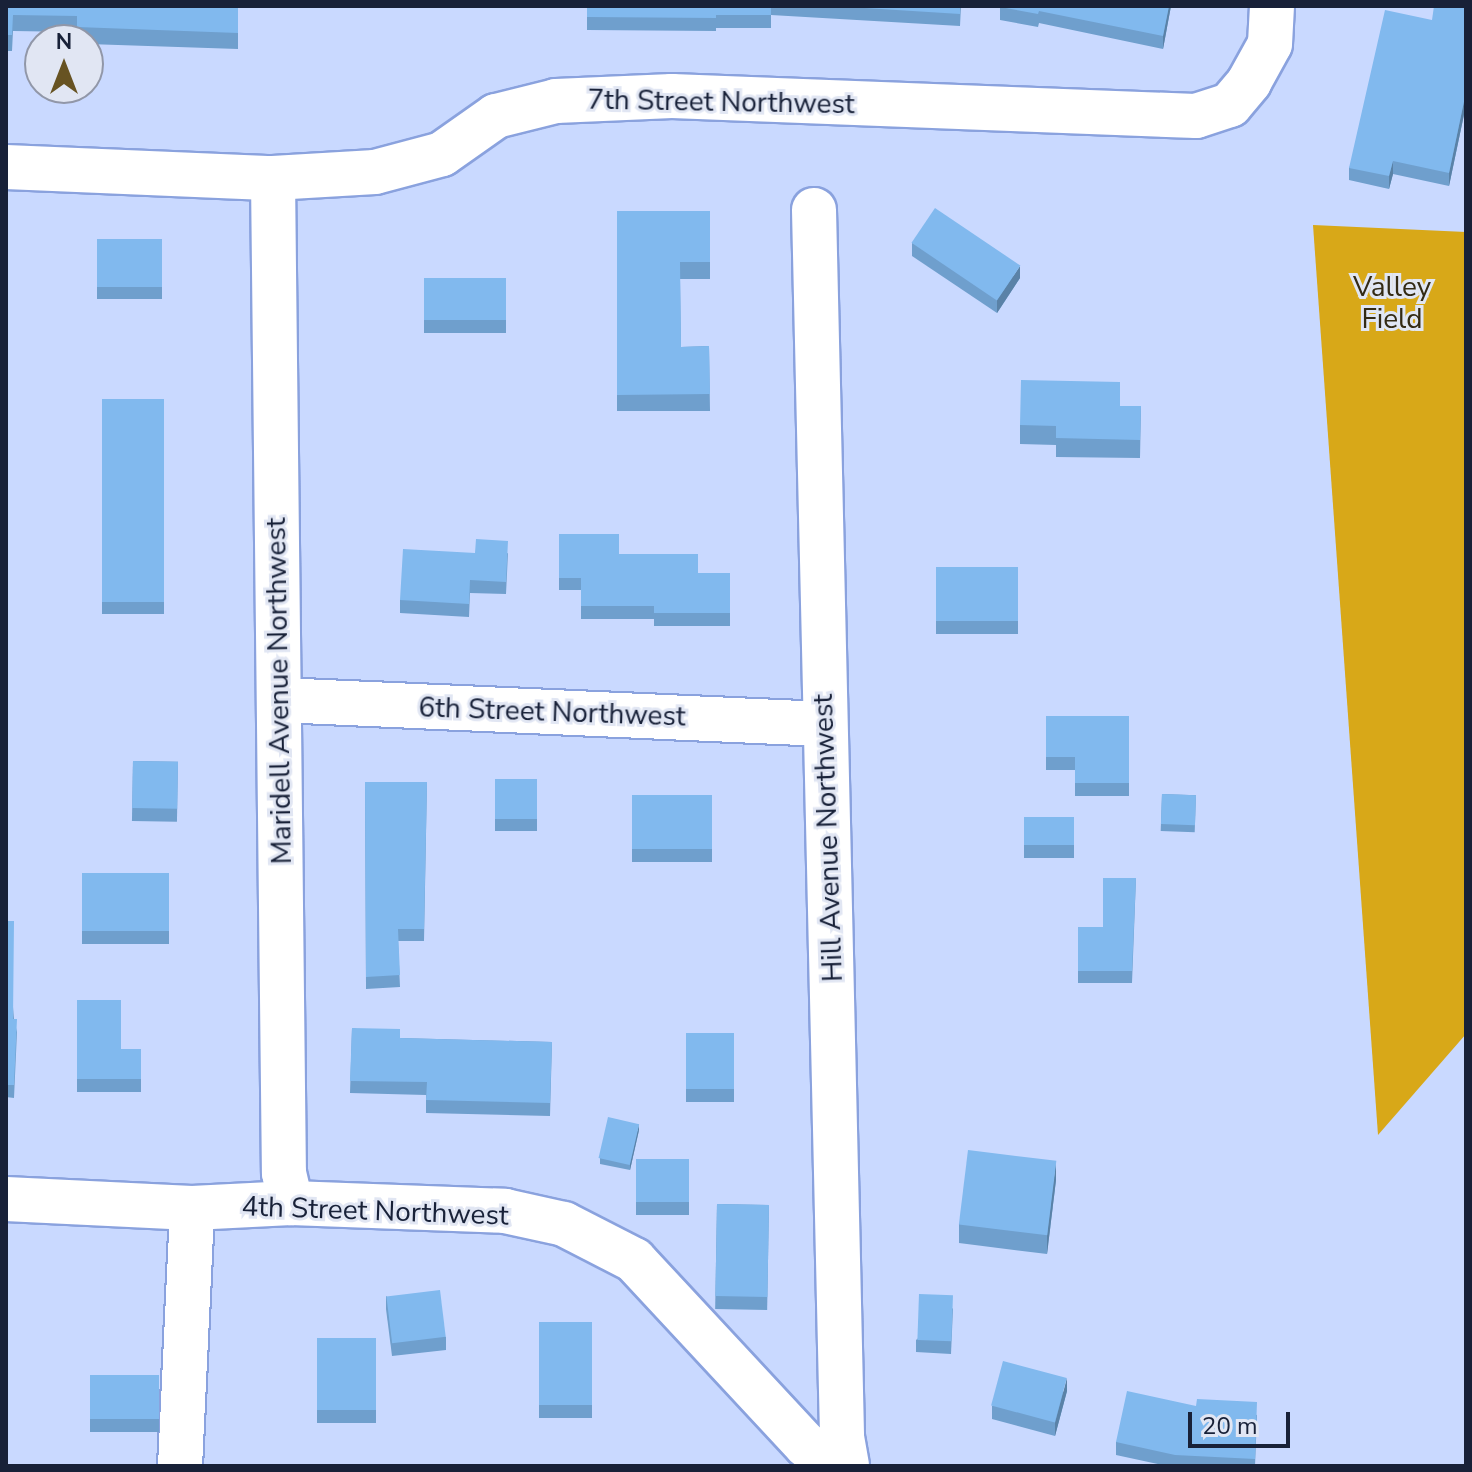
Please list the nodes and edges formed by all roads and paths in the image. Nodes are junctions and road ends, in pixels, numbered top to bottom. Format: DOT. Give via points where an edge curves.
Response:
graph roads {
  1 [pos="1272,6"];
  2 [pos="6,167"];
  3 [pos="273,178"];
  4 [pos="814,210"];
  5 [pos="279,700"];
  6 [pos="824,724"];
  7 [pos="6,1199"];
  8 [pos="291,1203"];
  9 [pos="192,1208"];
  10 [pos="180,1466"];
  11 [pos="839,1466"];
  12 [pos="847,1466"];
  1 -- 3 [label="street, 7th Street Northwest" via="1270,44 1249,82 1230,105 1196,116 672,96 556,101 496,116 442,154 375,172"];
  2 -- 3 [label="street, 7th Street Northwest"];
  3 -- 5 [label="street, Maridell Avenue Northwest"];
  4 -- 6 [label="street, Hill Avenue Northwest"];
  5 -- 6 [label="street, 6th Street Northwest"];
  5 -- 8 [label="street, Maridell Avenue Northwest" via="284,1173"];
  6 -- 12 [label="street, Hill Avenue Northwest" via="842,1437"];
  7 -- 9 [label="street, 4th Street Northwest"];
  8 -- 9 [label="street, 4th Street Northwest"];
  8 -- 11 [label="street, 4th Street Northwest" via="505,1211 564,1224 634,1260 806,1445"];
  9 -- 10 [label="street"];
}
